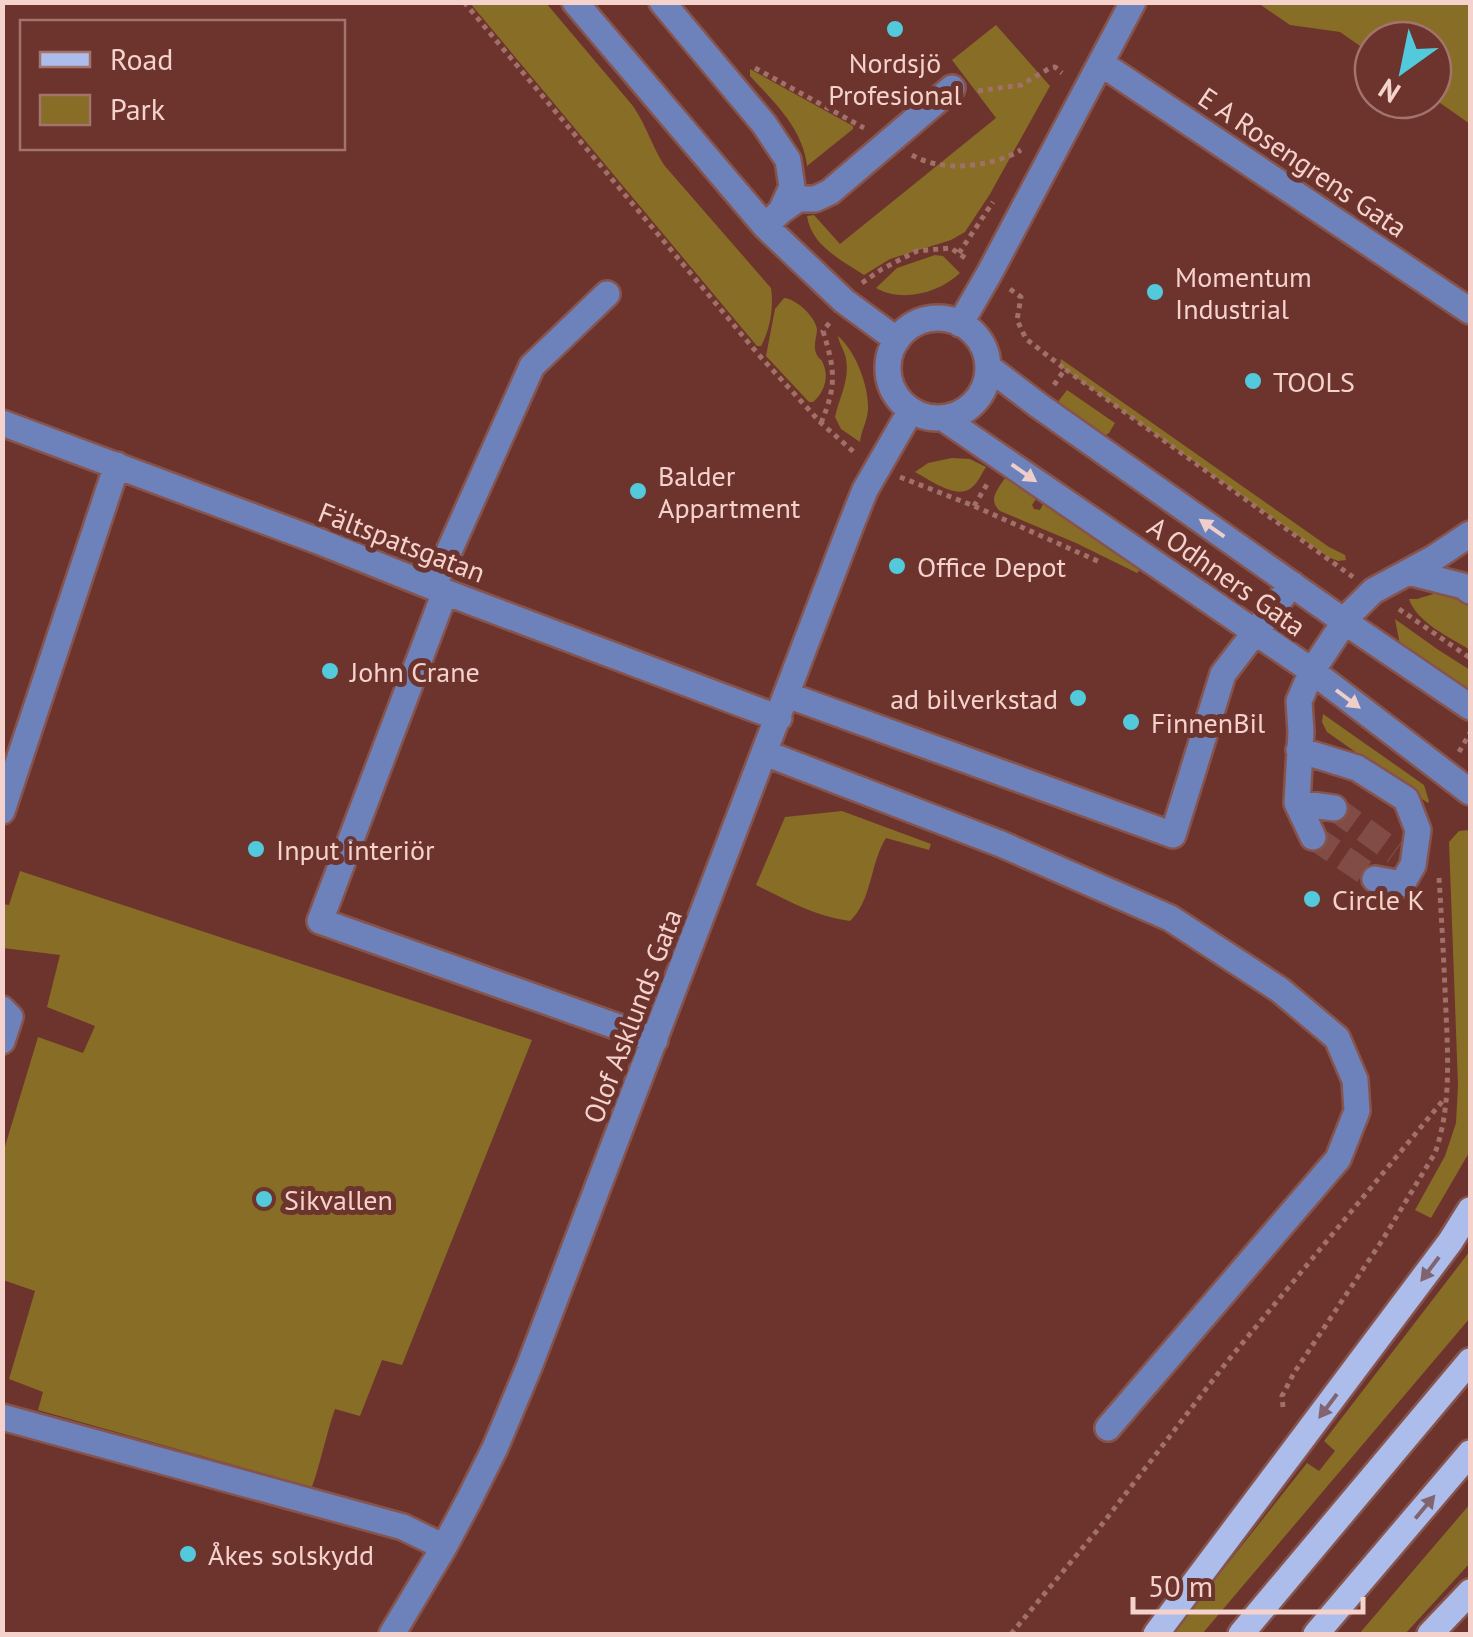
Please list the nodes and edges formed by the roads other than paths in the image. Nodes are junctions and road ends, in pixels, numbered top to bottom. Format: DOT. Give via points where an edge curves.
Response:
graph roads {
  1 [pos="575,2"];
  2 [pos="662,2"];
  3 [pos="1133,2"];
  4 [pos="1102,64"];
  5 [pos="963,90"];
  6 [pos="773,218"];
  7 [pos="607,294"];
  8 [pos="1470,311"];
  9 [pos="960,324"];
  10 [pos="897,340"];
  11 [pos="988,367"];
  12 [pos="911,410"];
  13 [pos="944,418"];
  14 [pos="2,423"];
  15 [pos="117,464"];
  16 [pos="1470,535"];
  17 [pos="1408,572"];
  18 [pos="1292,584"];
  19 [pos="439,589"];
  20 [pos="1470,591"];
  21 [pos="1345,622"];
  22 [pos="1256,632"];
  23 [pos="1312,670"];
  24 [pos="783,706"];
  25 [pos="1470,708"];
  26 [pos="1299,750"];
  27 [pos="765,753"];
  28 [pos="1470,792"];
  29 [pos="1297,803"];
  30 [pos="1334,808"];
  31 [pos="2,812"];
  32 [pos="1313,837"];
  33 [pos="1375,879"];
  34 [pos="2,1009"];
  35 [pos="655,1040"];
  36 [pos="2,1041"];
  37 [pos="1470,1210"];
  38 [pos="1470,1361"];
  39 [pos="2,1417"];
  40 [pos="1108,1428"];
  41 [pos="1470,1453"];
  42 [pos="444,1548"];
  43 [pos="1470,1592"];
  44 [pos="392,1634"];
  45 [pos="1156,1634"];
  46 [pos="1241,1634"];
  47 [pos="1316,1634"];
  48 [pos="1430,1634"];
  1 -- 6 [label="street"];
  2 -- 6 [label="street" via="788,160 792,187"];
  3 -- 4 [label="street"];
  4 -- 8 [label="street, E A Rosengrens Gata"];
  4 -- 9 [label="street"];
  5 -- 6 [label="street" via="830,192 798,199"];
  6 -- 10 [label="street" via="844,301"];
  7 -- 19 [label="street" via="532,366"];
  9 -- 10 [label="street" via="926,320"];
  9 -- 11 [label="street, A Odhners Gata" via="980,342"];
  10 -- 12 [label="street" via="889,378"];
  11 -- 13 [label="street" via="980,395"];
  18 -- 11 [label="street, A Odhners Gata, one-way"];
  12 -- 13 [label="street, A Odhners Gata"];
  12 -- 24 [label="street, Olof Asklunds Gata" via="866,490"];
  13 -- 22 [label="street, A Odhners Gata, one-way"];
  14 -- 15 [label="street, Fältspatsgatan"];
  15 -- 19 [label="street, Fältspatsgatan"];
  15 -- 31 [label="street"];
  16 -- 17 [label="street"];
  17 -- 20 [label="street"];
  17 -- 21 [label="street" via="1373,591"];
  18 -- 21 [label="street, A Odhners Gata"];
  18 -- 22 [label="street"];
  19 -- 24 [label="street, Fältspatsgatan"];
  19 -- 35 [label="street" via="320,921"];
  21 -- 23 [label="street"];
  21 -- 25 [label="street, A Odhners Gata"];
  22 -- 23 [label="street, A Odhners Gata"];
  22 -- 24 [label="street, Fältspatsgatan" via="1223,674 1172,835"];
  23 -- 26 [label="street" via="1299,701"];
  23 -- 28 [label="street, A Odhners Gata, one-way"];
  24 -- 27 [label="street, Olof Asklunds Gata"];
  26 -- 29 [label="street"];
  26 -- 33 [label="street" via="1356,768 1406,799 1418,830 1415,862 1402,884"];
  27 -- 35 [label="street, Olof Asklunds Gata"];
  27 -- 40 [label="street" via="1170,918 1280,990 1337,1038 1355,1080 1357,1111 1338,1159"];
  29 -- 30 [label="street"];
  29 -- 32 [label="street"];
  34 -- 36 [label="street" via="10,1016"];
  35 -- 42 [label="street, Olof Asklunds Gata" via="496,1448"];
  37 -- 45 [label="main road, one-way"];
  38 -- 46 [label="main road"];
  39 -- 42 [label="street" via="402,1527"];
  47 -- 41 [label="main road, one-way"];
  42 -- 44 [label="street, Olof Asklunds Gata"];
  43 -- 48 [label="main road"];
}
